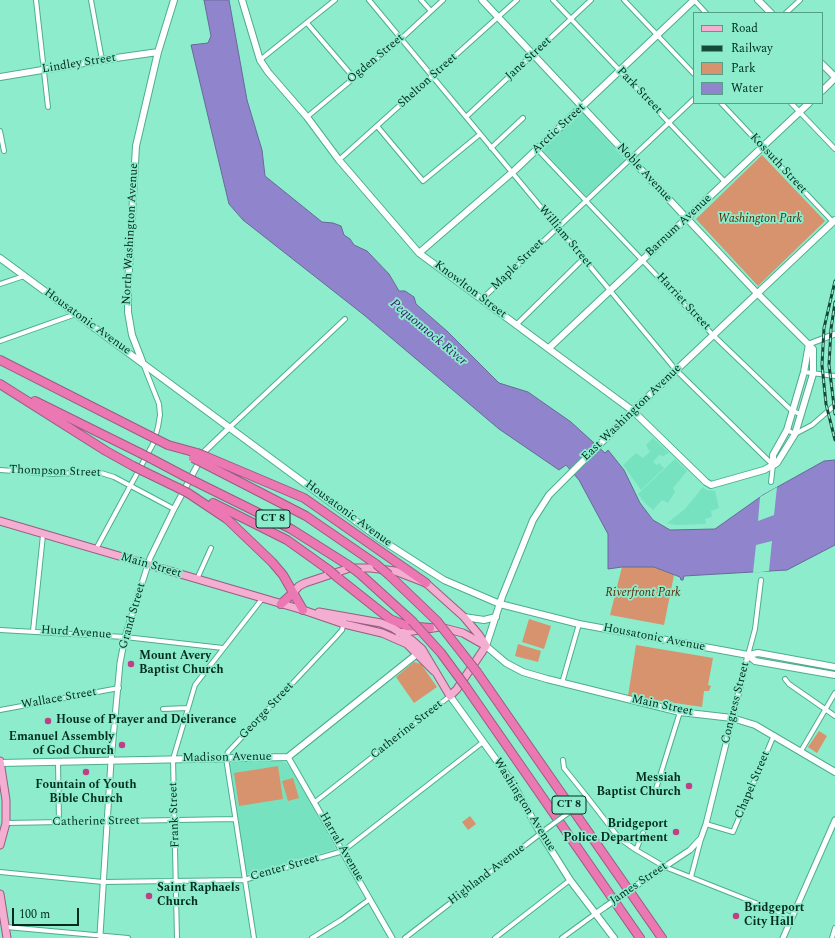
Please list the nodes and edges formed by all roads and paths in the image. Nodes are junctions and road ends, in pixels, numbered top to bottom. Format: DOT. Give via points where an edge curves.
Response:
graph roads {
  1 [pos="36,0"];
  2 [pos="91,0"];
  3 [pos="174,0"];
  4 [pos="242,0"];
  5 [pos="335,0"];
  6 [pos="369,0"];
  7 [pos="421,0"];
  8 [pos="443,0"];
  9 [pos="482,0"];
  10 [pos="517,0"];
  11 [pos="553,0"];
  12 [pos="591,0"];
  13 [pos="624,0"];
  14 [pos="694,0"];
  15 [pos="758,0"];
  16 [pos="800,0"];
  17 [pos="431,11"];
  18 [pos="705,12"];
  19 [pos="770,12"];
  20 [pos="787,12"];
  21 [pos="498,17"];
  22 [pos="571,19"];
  23 [pos="307,23"];
  24 [pos="657,35"];
  25 [pos="402,38"];
  26 [pos="158,52"];
  27 [pos="533,55"];
  28 [pos="102,60"];
  29 [pos="260,60"];
  30 [pos="823,65"];
  31 [pos="43,69"];
  32 [pos="620,70"];
  33 [pos="693,73"];
  34 [pos="0,77"];
  35 [pos="433,77"];
  36 [pos="354,78"];
  37 [pos="835,78"];
  38 [pos="823,90"];
  39 [pos="693,100"];
  40 [pos="722,104"];
  41 [pos="792,104"];
  42 [pos="808,104"];
  43 [pos="48,107"];
  44 [pos="582,107"];
  45 [pos="800,112"];
  46 [pos="307,117"];
  47 [pos="466,118"];
  48 [pos="523,118"];
  49 [pos="670,122"];
  50 [pos="377,126"];
  51 [pos="0,131"];
  52 [pos="479,135"];
  53 [pos="763,147"];
  54 [pos="491,148"];
  55 [pos="537,149"];
  56 [pos="835,149"];
  57 [pos="4,151"];
  58 [pos="631,159"];
  59 [pos="339,160"];
  60 [pos="511,174"];
  61 [pos="725,182"];
  62 [pos="586,201"];
  63 [pos="687,219"];
  64 [pos="834,222"];
  65 [pos="558,228"];
  66 [pos="419,253"];
  67 [pos="0,258"];
  68 [pos="584,259"];
  69 [pos="643,260"];
  70 [pos="24,276"];
  71 [pos="0,284"];
  72 [pos="610,291"];
  73 [pos="758,293"];
  74 [pos="482,299"];
  75 [pos="76,314"];
  76 [pos="345,319"];
  77 [pos="516,325"];
  78 [pos="835,334"];
  79 [pos="713,335"];
  80 [pos="0,341"];
  81 [pos="809,344"];
  82 [pos="549,348"];
  83 [pos="0,360"];
  84 [pos="143,362"];
  85 [pos="676,370"];
  86 [pos="804,372"];
  87 [pos="813,374"];
  88 [pos="835,376"];
  89 [pos="0,383"];
  90 [pos="835,405"];
  91 [pos="633,411"];
  92 [pos="792,411"];
  93 [pos="801,414"];
  94 [pos="230,427"];
  95 [pos="787,430"];
  96 [pos="795,434"];
  97 [pos="205,460"];
  98 [pos="773,465"];
  99 [pos="0,470"];
  100 [pos="771,482"];
  101 [pos="129,485"];
  102 [pos="188,493"];
  103 [pos="174,509"];
  104 [pos="0,521"];
  105 [pos="42,535"];
  106 [pos="211,548"];
  107 [pos="96,549"];
  108 [pos="147,566"];
  109 [pos="197,579"];
  110 [pos="761,580"];
  111 [pos="426,583"];
  112 [pos="293,593"];
  113 [pos="262,599"];
  114 [pos="281,604"];
  115 [pos="500,604"];
  116 [pos="303,610"];
  117 [pos="346,616"];
  118 [pos="464,617"];
  119 [pos="496,617"];
  120 [pos="344,624"];
  121 [pos="579,624"];
  122 [pos="430,628"];
  123 [pos="0,630"];
  124 [pos="33,631"];
  125 [pos="382,633"];
  126 [pos="401,633"];
  127 [pos="125,637"];
  128 [pos="486,646"];
  129 [pos="223,648"];
  130 [pos="420,652"];
  131 [pos="748,655"];
  132 [pos="835,667"];
  133 [pos="835,676"];
  134 [pos="785,679"];
  135 [pos="562,684"];
  136 [pos="119,688"];
  137 [pos="835,693"];
  138 [pos="450,696"];
  139 [pos="187,708"];
  140 [pos="163,709"];
  141 [pos="0,710"];
  142 [pos="825,710"];
  143 [pos="680,712"];
  144 [pos="835,716"];
  145 [pos="732,718"];
  146 [pos="774,735"];
  147 [pos="483,742"];
  148 [pos="801,751"];
  149 [pos="288,757"];
  150 [pos="226,758"];
  151 [pos="173,759"];
  152 [pos="562,760"];
  153 [pos="111,761"];
  154 [pos="0,762"];
  155 [pos="58,762"];
  156 [pos="835,772"];
  157 [pos="655,792"];
  158 [pos="588,798"];
  159 [pos="315,802"];
  160 [pos="234,819"];
  161 [pos="835,820"];
  162 [pos="174,821"];
  163 [pos="59,822"];
  164 [pos="107,822"];
  165 [pos="6,823"];
  166 [pos="706,824"];
  167 [pos="643,833"];
  168 [pos="541,834"];
  169 [pos="701,838"];
  170 [pos="0,845"];
  171 [pos="636,850"];
  172 [pos="343,851"];
  173 [pos="665,867"];
  174 [pos="0,872"];
  175 [pos="691,877"];
  176 [pos="244,880"];
  177 [pos="570,880"];
  178 [pos="177,881"];
  179 [pos="103,882"];
  180 [pos="0,894"];
  181 [pos="370,899"];
  182 [pos="595,914"];
  183 [pos="791,917"];
  184 [pos="6,926"];
  185 [pos="835,928"];
  186 [pos="101,936"];
  187 [pos="8,938"];
  188 [pos="128,938"];
  189 [pos="177,938"];
  190 [pos="254,938"];
  191 [pos="313,938"];
  192 [pos="392,938"];
  193 [pos="404,938"];
  194 [pos="494,938"];
  195 [pos="562,938"];
  196 [pos="614,938"];
  197 [pos="640,938"];
  198 [pos="662,938"];
  199 [pos="782,938"];
  200 [pos="832,938"];
  1 -- 31 [label="street"];
  2 -- 28 [label="street"];
  3 -- 26 [label="main road, North Washington Avenue"];
  4 -- 29 [label="main road, Knowlton Street"];
  5 -- 23 [label="street"];
  6 -- 25 [label="street, William Street"];
  7 -- 17 [label="street"];
  8 -- 17 [label="street, Ogden Street"];
  9 -- 21 [label="main road, Noble Avenue"];
  10 -- 21 [label="street, Shelton Street"];
  11 -- 22 [label="street, Park Street"];
  12 -- 22 [label="street, Jane Street"];
  13 -- 24 [label="street"];
  14 -- 18 [label="street"];
  14 -- 24 [label="main road, Arctic Street"];
  15 -- 19 [label="main road"];
  16 -- 20 [label="street"];
  17 -- 25 [label="street, Ogden Street"];
  21 -- 27 [label="main road, Noble Avenue"];
  21 -- 35 [label="street, Shelton Street"];
  22 -- 27 [label="street, Jane Street"];
  22 -- 32 [label="street, Park Street"];
  23 -- 29 [label="street"];
  23 -- 36 [label="street"];
  24 -- 32 [label="main road, Arctic Street"];
  24 -- 33 [label="street"];
  25 -- 35 [label="street, William Street"];
  25 -- 36 [label="street, Ogden Street"];
  26 -- 28 [label="main road, Lindley Street"];
  26 -- 84 [label="main road, North Washington Avenue" via="136,146 128,285 129,320"];
  27 -- 44 [label="main road, Noble Avenue"];
  27 -- 47 [label="street, Jane Street"];
  28 -- 31 [label="main road, Lindley Street"];
  29 -- 46 [label="main road, Knowlton Street"];
  30 -- 37 [label="main road"];
  31 -- 34 [label="main road, Lindley Street"];
  31 -- 43 [label="street"];
  32 -- 44 [label="main road, Arctic Street"];
  32 -- 49 [label="street, Park Street"];
  35 -- 47 [label="street, William Street"];
  35 -- 50 [label="street, Shelton Street"];
  36 -- 46 [label="street, Ogden Street"];
  37 -- 38 [label="main road"];
  39 -- 49 [label="street, Maple Street"];
  40 -- 53 [label="street, Kossuth Street"];
  41 -- 45 [label="street"];
  42 -- 45 [label="main road, Barnum Avenue"];
  44 -- 55 [label="main road, Arctic Street"];
  44 -- 58 [label="main road, Noble Avenue"];
  45 -- 53 [label="main road, Barnum Avenue"];
  45 -- 56 [label="street"];
  46 -- 59 [label="main road, Knowlton Street"];
  47 -- 52 [label="street, William Street"];
  48 -- 54 [label="street"];
  49 -- 58 [label="street, Maple Street"];
  49 -- 61 [label="street, Park Street"];
  50 -- 52 [label="street" via="423,181"];
  50 -- 59 [label="street, Shelton Street"];
  51 -- 57 [label="street"];
  52 -- 54 [label="street, William Street"];
  53 -- 61 [label="main road, Barnum Avenue"];
  53 -- 64 [label="street, Kossuth Street"];
  54 -- 60 [label="street, William Street"];
  55 -- 60 [label="main road, Arctic Street"];
  55 -- 62 [label="street, Harriet Street"];
  58 -- 62 [label="street, Maple Street"];
  58 -- 63 [label="main road, Noble Avenue"];
  59 -- 66 [label="main road, Knowlton Street"];
  60 -- 65 [label="street, William Street"];
  60 -- 66 [label="main road, Arctic Street"];
  61 -- 63 [label="main road, Barnum Avenue"];
  62 -- 65 [label="street, Maple Street"];
  62 -- 69 [label="street, Harriet Street"];
  63 -- 69 [label="main road, Barnum Avenue"];
  63 -- 73 [label="main road, Noble Avenue"];
  64 -- 73 [label="main road, East Washington Avenue"];
  65 -- 68 [label="street, William Street"];
  65 -- 74 [label="street, Maple Street"];
  66 -- 74 [label="main road, Knowlton Street"];
  67 -- 70 [label="main road, Housatonic Avenue"];
  68 -- 72 [label="street, William Street"];
  68 -- 77 [label="street"];
  69 -- 72 [label="main road, Barnum Avenue"];
  69 -- 79 [label="street, Harriet Street"];
  70 -- 71 [label="street"];
  70 -- 75 [label="main road, Housatonic Avenue"];
  72 -- 82 [label="main road, Barnum Avenue"];
  72 -- 85 [label="street, William Street"];
  73 -- 79 [label="main road, East Washington Avenue"];
  73 -- 81 [label="main road, Noble Avenue"];
  74 -- 77 [label="main road, Knowlton Street"];
  75 -- 80 [label="street"];
  75 -- 84 [label="main road, Housatonic Avenue"];
  76 -- 94 [label="street, Grand Street"];
  77 -- 82 [label="main road, Knowlton Street"];
  78 -- 81 [label="street"];
  79 -- 85 [label="main road, East Washington Avenue"];
  79 -- 92 [label="street, Harriet Street"];
  81 -- 86 [label="main road"];
  81 -- 87 [label="main road" via="813,350"];
  82 -- 91 [label="main road, Knowlton Street"];
  83 -- 97 [label="highway, bridge" via="168,445"];
  84 -- 94 [label="main road, Housatonic Avenue"];
  84 -- 101 [label="street, North Washington Avenue" via="159,404 160,415 153,444"];
  85 -- 91 [label="main road, East Washington Avenue"];
  85 -- 98 [label="street, William Street"];
  86 -- 87 [label="street"];
  86 -- 92 [label="main road"];
  87 -- 88 [label="street"];
  87 -- 93 [label="main road"];
  89 -- 102 [label="highway, bridge" via="106,451"];
  89 -- 197 [label="highway, CT 8, bridge" via="284,525 319,545 359,573 412,621 440,653"];
  90 -- 96 [label="street" via="812,425"];
  91 -- 98 [label="main road, Knowlton Street" via="711,485"];
  91 -- 115 [label="main road, East Washington Avenue" via="540,506"];
  92 -- 93 [label="street, Harriet Street"];
  92 -- 95 [label="main road"];
  93 -- 96 [label="main road"];
  94 -- 103 [label="street, Grand Street" via="205,451"];
  94 -- 115 [label="main road, Housatonic Avenue" via="417,563 444,580"];
  95 -- 96 [label="street"];
  95 -- 98 [label="main road" via="772,455"];
  96 -- 98 [label="main road" via="781,459"];
  97 -- 111 [label="highway" via="304,498"];
  97 -- 198 [label="highway, CT 8, bridge" via="306,516 376,564 437,621 477,672"];
  98 -- 100 [label="street"];
  99 -- 101 [label="street, Thompson Street" via="54,474 98,472"];
  101 -- 103 [label="street, Thompson Street"];
  101 -- 107 [label="street, North Washington Avenue"];
  102 -- 112 [label="highway" via="222,515 256,546 279,570"];
  102 -- 122 [label="highway, bridge" via="286,540 329,570 390,619 407,626"];
  103 -- 108 [label="street, Grand Street"];
  104 -- 105 [label="main road, Main Street"];
  105 -- 107 [label="main road, Main Street"];
  105 -- 124 [label="street"];
  106 -- 109 [label="street"];
  107 -- 108 [label="main road, Main Street"];
  108 -- 109 [label="main road, Main Street"];
  108 -- 127 [label="street, Grand Street"];
  109 -- 113 [label="main road, Main Street"];
  110 -- 131 [label="street, Congress Street" via="755,629"];
  111 -- 112 [label="main road, Main Street" via="395,571 350,568 305,583"];
  111 -- 118 [label="main road, Main Street"];
  112 -- 114 [label="highway"];
  112 -- 116 [label="highway"];
  113 -- 114 [label="main road, Main Street"];
  113 -- 129 [label="street, Frank Street"];
  114 -- 116 [label="main road, Main Street"];
  115 -- 119 [label="main road, East Washington Avenue"];
  115 -- 121 [label="main road, Housatonic Avenue"];
  116 -- 117 [label="main road, Main Street"];
  116 -- 120 [label="main road, Main Street"];
  117 -- 120 [label="street, George Street"];
  117 -- 126 [label="main road, Main Street" via="381,623"];
  118 -- 119 [label="main road" via="484,620"];
  118 -- 128 [label="main road, Main Street"];
  119 -- 128 [label="main road, East Washington Avenue"];
  120 -- 125 [label="main road, Main Street"];
  120 -- 150 [label="street, George Street" via="336,638 228,752"];
  121 -- 131 [label="main road, Housatonic Avenue"];
  121 -- 135 [label="street"];
  122 -- 126 [label="main road, Main Street"];
  122 -- 128 [label="main road, Main Street" via="454,630"];
  123 -- 124 [label="street, Hurd Avenue"];
  124 -- 127 [label="street, Hurd Avenue"];
  125 -- 126 [label="main road, Main Street"];
  125 -- 130 [label="main road, Main Street"];
  126 -- 130 [label="main road, Main Street"];
  127 -- 129 [label="street, Hurd Avenue"];
  127 -- 136 [label="street, Grand Street"];
  128 -- 135 [label="main road, Main Street" via="506,663 523,672"];
  128 -- 138 [label="main road, Catherine Street"];
  129 -- 139 [label="street, Frank Street" via="198,680"];
  130 -- 138 [label="main road, Washington Avenue"];
  130 -- 149 [label="main road, Madison Avenue"];
  131 -- 132 [label="main road" via="758,653"];
  131 -- 133 [label="main road" via="755,661"];
  131 -- 145 [label="street, Congress Street"];
  134 -- 142 [label="street"];
  135 -- 143 [label="main road, Main Street"];
  136 -- 141 [label="street, Wallace Street"];
  136 -- 153 [label="street, Grand Street"];
  137 -- 142 [label="street"];
  138 -- 147 [label="main road, Washington Avenue"];
  138 -- 159 [label="street, Catherine Street"];
  139 -- 140 [label="street"];
  139 -- 151 [label="street, Frank Street"];
  142 -- 144 [label="street"];
  142 -- 148 [label="street"];
  143 -- 145 [label="main road, Main Street"];
  143 -- 157 [label="street"];
  145 -- 146 [label="main road, Main Street" via="755,725"];
  145 -- 166 [label="street, Congress Street"];
  146 -- 148 [label="main road, Main Street"];
  146 -- 166 [label="street, Chapel Street" via="733,832"];
  147 -- 168 [label="main road, Washington Avenue" via="510,779"];
  147 -- 172 [label="street, Center Street"];
  148 -- 156 [label="main road, Main Street"];
  149 -- 150 [label="main road, Madison Avenue"];
  149 -- 159 [label="street, Harral Avenue"];
  150 -- 151 [label="main road, Madison Avenue"];
  150 -- 160 [label="street"];
  151 -- 153 [label="main road, Madison Avenue"];
  151 -- 162 [label="street, Frank Street"];
  152 -- 158 [label="street" via="564,768"];
  153 -- 155 [label="main road, Madison Avenue"];
  153 -- 164 [label="street, Grand Street"];
  154 -- 155 [label="main road, Madison Avenue"];
  154 -- 165 [label="main road" via="6,800"];
  155 -- 163 [label="street"];
  158 -- 168 [label="street, Highland Avenue, bridge"];
  158 -- 171 [label="street" via="620,838"];
  159 -- 172 [label="street, Harral Avenue"];
  160 -- 162 [label="street, Catherine Street"];
  160 -- 176 [label="street"];
  161 -- 183 [label="street"];
  162 -- 164 [label="street, Catherine Street"];
  162 -- 178 [label="street, Frank Street"];
  163 -- 164 [label="street, Catherine Street"];
  163 -- 165 [label="street, Catherine Street"];
  164 -- 179 [label="street, Grand Street"];
  165 -- 170 [label="main road"];
  166 -- 169 [label="street, James Street"];
  167 -- 171 [label="street"];
  168 -- 177 [label="main road, Washington Avenue"];
  168 -- 193 [label="street, Highland Avenue"];
  169 -- 173 [label="street, James Street" via="690,850"];
  169 -- 175 [label="street"];
  171 -- 173 [label="street"];
  172 -- 176 [label="street, Center Street"];
  172 -- 181 [label="street, Harral Avenue"];
  173 -- 175 [label="street"];
  173 -- 182 [label="street, James Street, bridge"];
  174 -- 179 [label="street, Center Street"];
  175 -- 183 [label="street"];
  176 -- 178 [label="street, Center Street"];
  176 -- 190 [label="street"];
  177 -- 182 [label="main road, Washington Avenue"];
  177 -- 194 [label="street"];
  178 -- 179 [label="street, Center Street"];
  178 -- 189 [label="street, Frank Street"];
  179 -- 186 [label="street, Grand Street"];
  180 -- 184 [label="main road"];
  181 -- 191 [label="street"];
  181 -- 192 [label="street, Harral Avenue"];
  182 -- 195 [label="street, James Street"];
  182 -- 196 [label="main road, Washington Avenue"];
  183 -- 199 [label="street"];
  184 -- 186 [label="street"];
  184 -- 187 [label="main road"];
  185 -- 200 [label="street"];
  186 -- 188 [label="street"];
}
